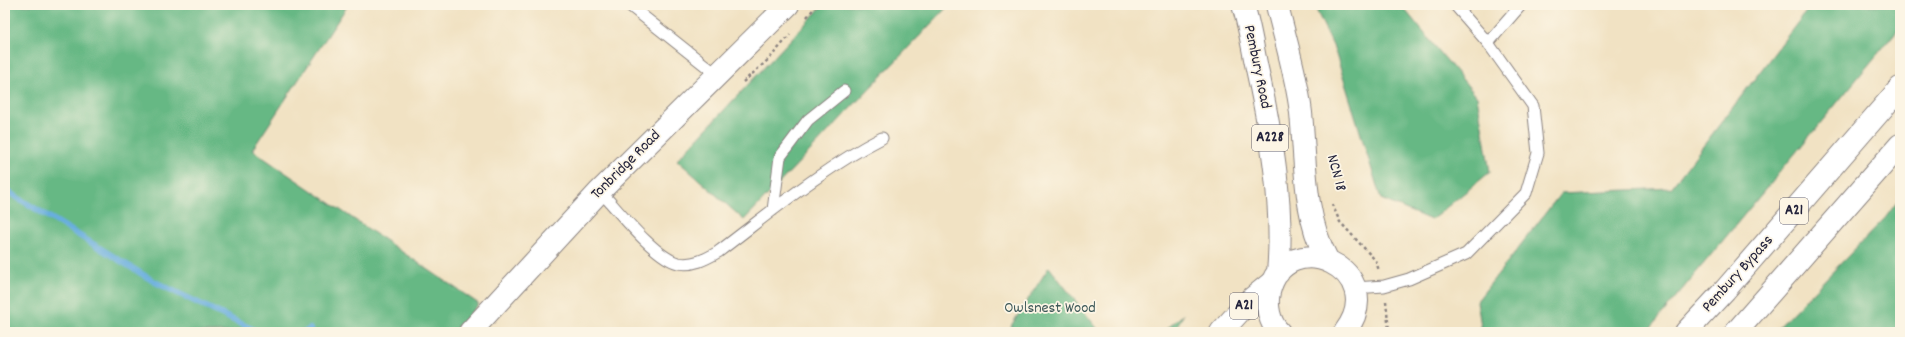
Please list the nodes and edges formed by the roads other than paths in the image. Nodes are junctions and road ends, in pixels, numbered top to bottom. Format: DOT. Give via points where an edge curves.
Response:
graph roads {
  1 [pos="629,5"];
  2 [pos="788,5"];
  3 [pos="1243,5"];
  4 [pos="1276,5"];
  5 [pos="1456,5"];
  6 [pos="1521,5"];
  7 [pos="1488,43"];
  8 [pos="716,74"];
  9 [pos="1900,88"];
  10 [pos="844,91"];
  11 [pos="882,138"];
  12 [pos="1900,145"];
  13 [pos="600,191"];
  14 [pos="773,210"];
  15 [pos="1327,259"];
  16 [pos="1274,278"];
  17 [pos="1355,288"];
  18 [pos="1350,329"];
  19 [pos="470,332"];
  20 [pos="1221,332"];
  21 [pos="1279,332"];
  22 [pos="1686,332"];
  23 [pos="1736,332"];
  1 -- 8 [label="lane"];
  2 -- 8 [label="main road, Tonbridge Road"];
  3 -- 16 [label="main road, Pembury Road / A228" via="1266,112 1276,185 1280,243"];
  4 -- 15 [label="main road, Pembury Road / A228" via="1301,111 1311,220 1317,242"];
  5 -- 7 [label="lane"];
  6 -- 7 [label="lane"];
  7 -- 17 [label="lane" via="1533,106 1538,153 1526,193 1466,254 1409,279 1384,286"];
  8 -- 13 [label="main road, Tonbridge Road"];
  9 -- 22 [label="main road, Pembury Bypass / A21"];
  10 -- 14 [label="lane" via="808,120 780,158"];
  11 -- 14 [label="lane" via="861,149"];
  12 -- 23 [label="main road, A21"];
  13 -- 14 [label="lane" via="651,246 677,263 703,260 718,252"];
  13 -- 19 [label="main road, Tonbridge Road"];
  15 -- 16 [label="main road" via="1300,258 1288,264"];
  15 -- 17 [label="main road" via="1349,276"];
  16 -- 20 [label="main road, A21"];
  16 -- 21 [label="main road, Pembury Road" via="1267,300 1270,316"];
  17 -- 18 [label="main road" via="1357,306"];
}
